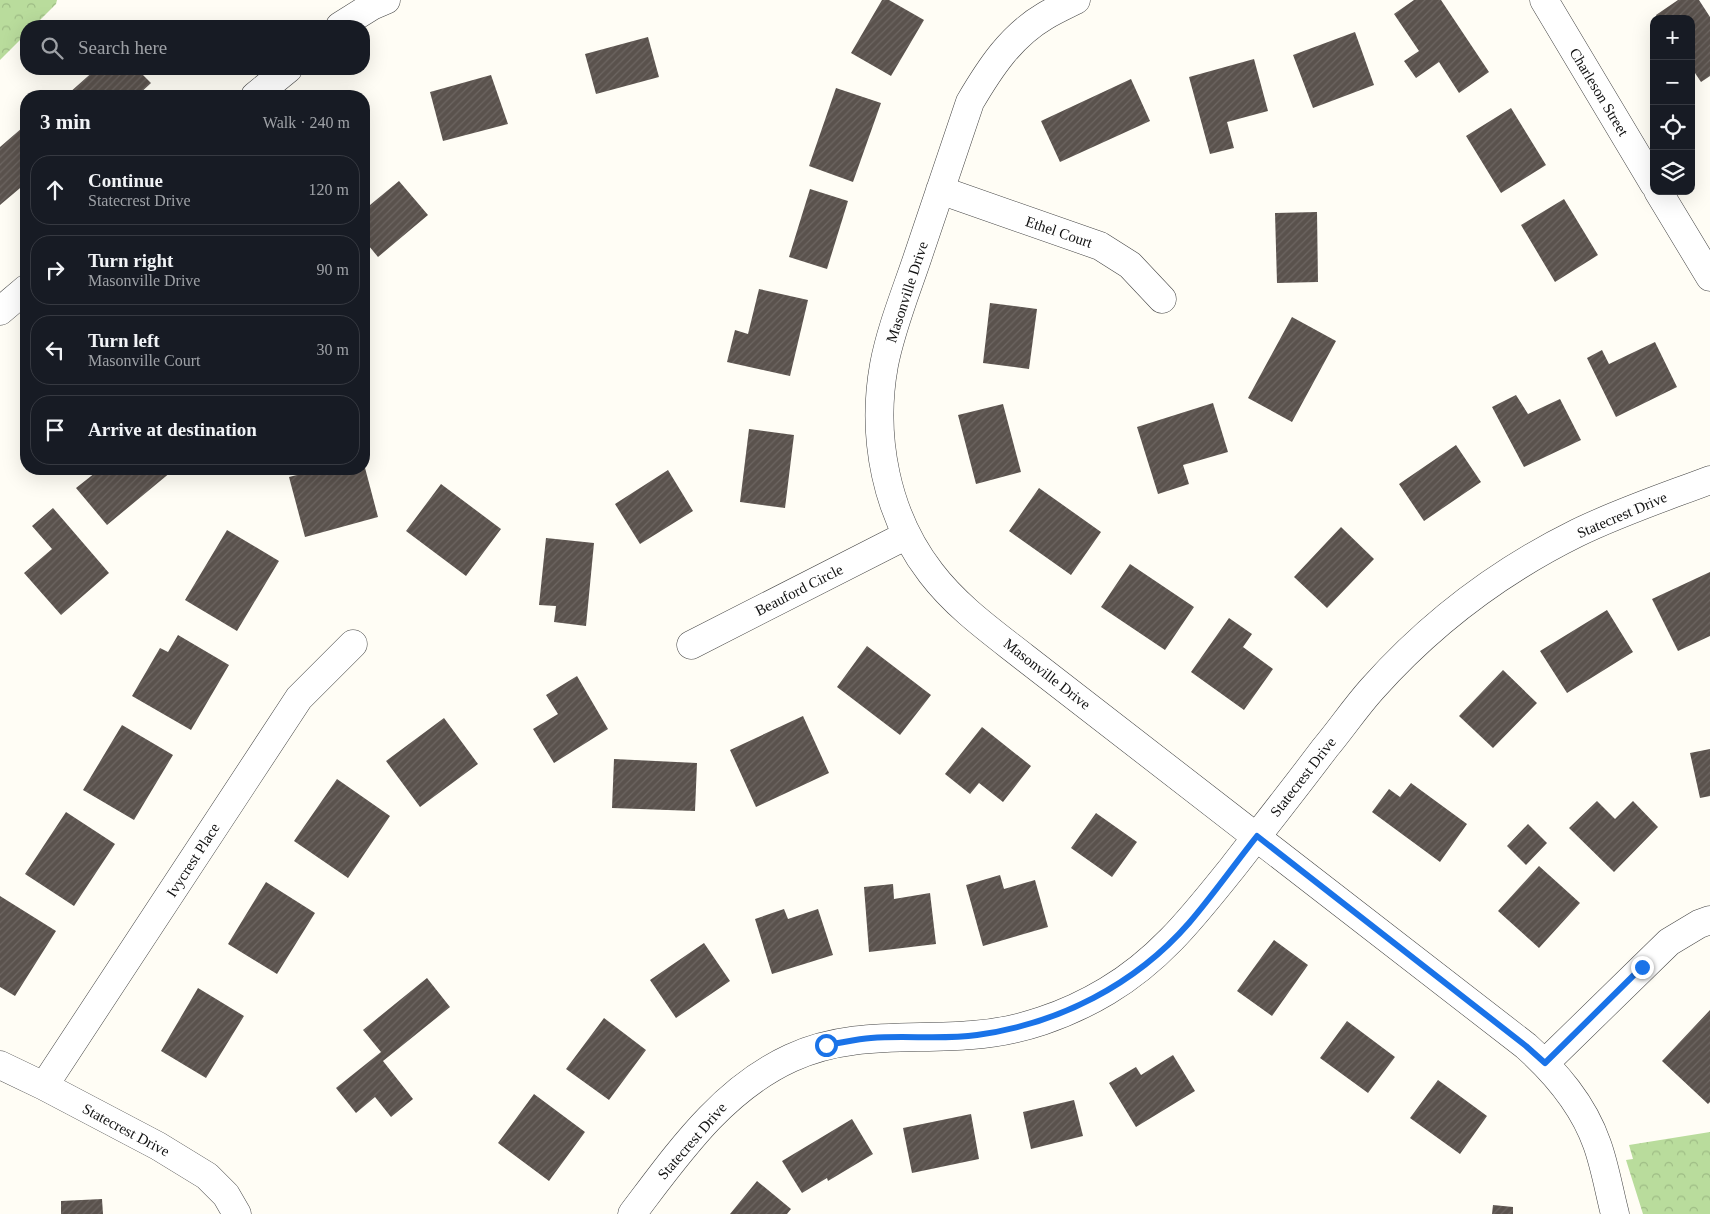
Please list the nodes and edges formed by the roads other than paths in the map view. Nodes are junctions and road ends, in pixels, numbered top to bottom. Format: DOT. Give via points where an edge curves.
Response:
graph roads {
  1 [pos="386,0"];
  2 [pos="1076,0"];
  3 [pos="1544,0"];
  4 [pos="350,20"];
  5 [pos="281,75"];
  6 [pos="262,90"];
  7 [pos="1650,177"];
  8 [pos="940,190"];
  9 [pos="1660,195"];
  10 [pos="1710,277"];
  11 [pos="20,294"];
  12 [pos="1162,298"];
  13 [pos="0,312"];
  14 [pos="1710,480"];
  15 [pos="907,535"];
  16 [pos="353,644"];
  17 [pos="691,645"];
  18 [pos="1257,836"];
  19 [pos="1710,920"];
  20 [pos="1545,1063"];
  21 [pos="0,1065"];
  22 [pos="44,1086"];
  23 [pos="237,1214"];
  24 [pos="632,1214"];
  25 [pos="1615,1214"];
  1 -- 4 [label="street"];
  2 -- 8 [label="street, Masonville Drive" via="1044,17 1013,41 990,69 970,102"];
  3 -- 7 [label="street, Charleson Street"];
  5 -- 6 [label="street"];
  8 -- 12 [label="street, Ethel Court" via="1100,246 1130,265"];
  8 -- 15 [label="street, Masonville Drive" via="884,364 879,408 881,451 890,492"];
  9 -- 10 [label="street"];
  11 -- 13 [label="street"];
  14 -- 18 [label="street, Statecrest Drive" via="1575,534 1517,566 1466,601 1419,641 1371,690"];
  15 -- 17 [label="street, Beauford Circle"];
  15 -- 18 [label="street, Masonville Drive" via="930,572 957,604"];
  16 -- 22 [label="street, Ivycrest Place" via="299,698"];
  18 -- 20 [label="street, Masonville Drive"];
  18 -- 24 [label="street, Statecrest Drive" via="1188,924 1151,959 1109,990 1067,1012 1022,1027 974,1035 870,1038 826,1045 791,1058 753,1079 723,1103"];
  19 -- 20 [label="street" via="1669,942"];
  20 -- 25 [label="street, Masonville Drive" via="1582,1111 1597,1144"];
  21 -- 22 [label="street, Statecrest Drive"];
  22 -- 23 [label="street, Statecrest Drive" via="158,1146 207,1176 226,1195"];
}
